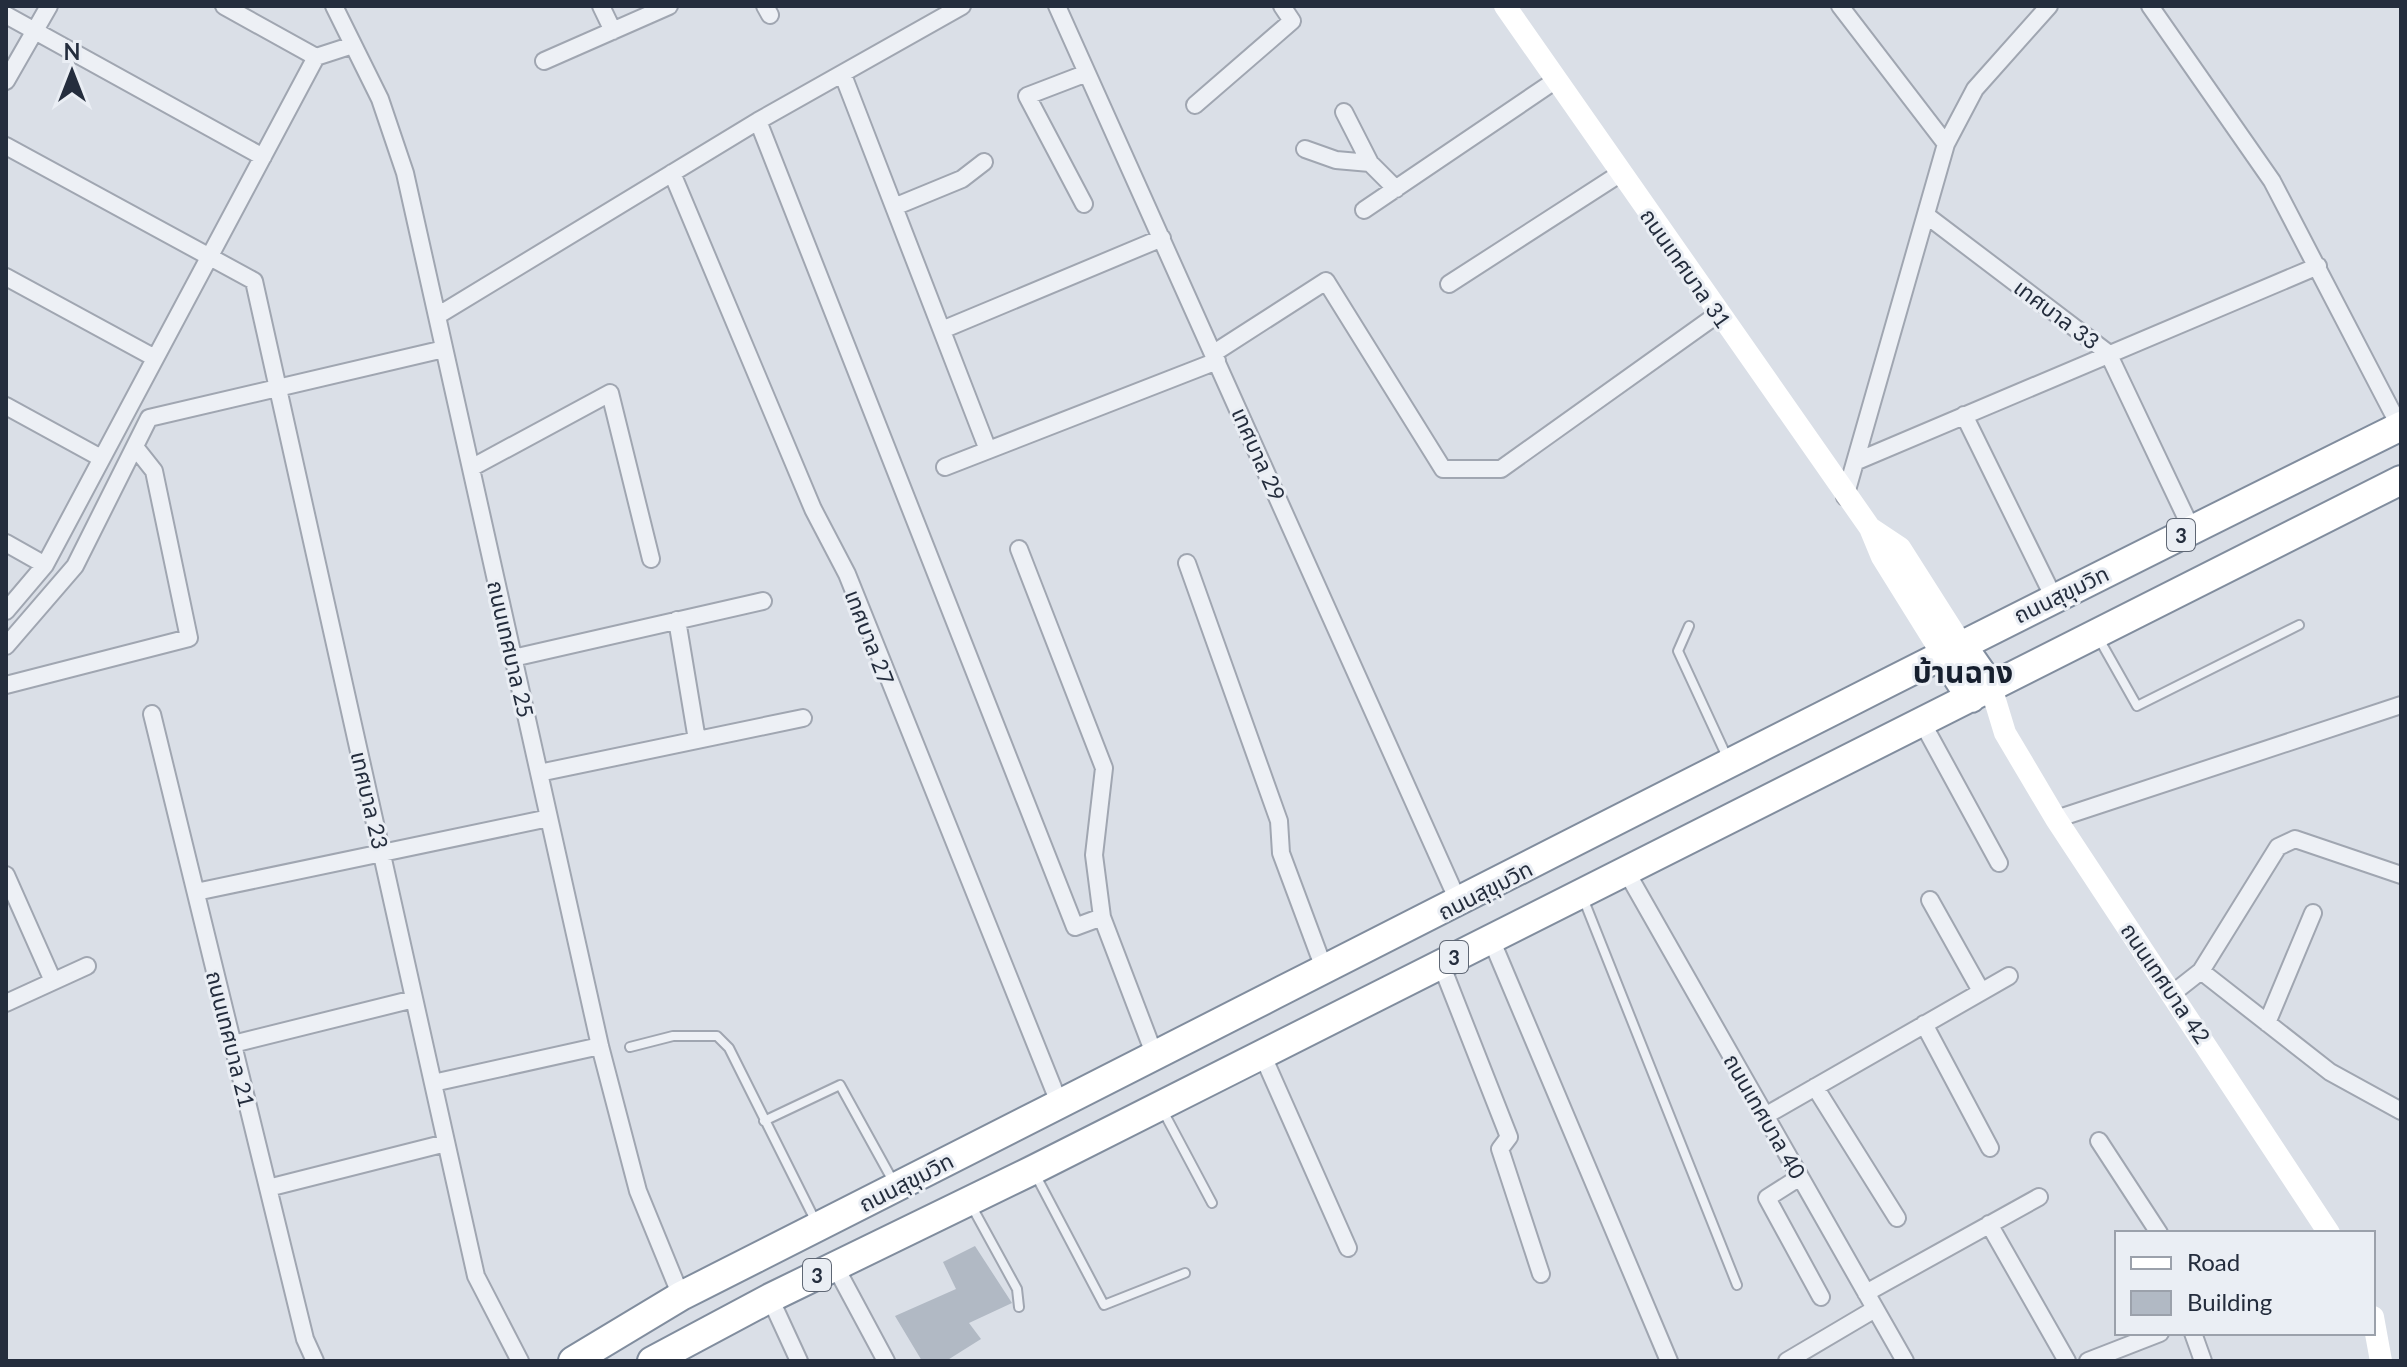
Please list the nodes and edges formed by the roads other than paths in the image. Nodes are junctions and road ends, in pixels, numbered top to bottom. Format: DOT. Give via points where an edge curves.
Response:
graph roads {
  1 [pos="49,6"];
  2 [pos="224,6"];
  3 [pos="334,6"];
  4 [pos="601,6"];
  5 [pos="669,6"];
  6 [pos="962,6"];
  7 [pos="1057,6"];
  8 [pos="1282,6"];
  9 [pos="1505,6"];
  10 [pos="1840,6"];
  11 [pos="2049,6"];
  12 [pos="2150,6"];
  13 [pos="6,15"];
  14 [pos="35,31"];
  15 [pos="613,31"];
  16 [pos="353,45"];
  17 [pos="316,57"];
  18 [pos="544,61"];
  19 [pos="1087,73"];
  20 [pos="843,75"];
  21 [pos="1556,80"];
  22 [pos="6,81"];
  23 [pos="1195,105"];
  24 [pos="1344,112"];
  25 [pos="758,121"];
  26 [pos="1946,144"];
  27 [pos="6,146"];
  28 [pos="1305,149"];
  29 [pos="263,157"];
  30 [pos="984,162"];
  31 [pos="1370,163"];
  32 [pos="672,173"];
  33 [pos="1621,173"];
  34 [pos="1396,189"];
  35 [pos="1084,204"];
  36 [pos="894,207"];
  37 [pos="1364,210"];
  38 [pos="1926,215"];
  39 [pos="1162,238"];
  40 [pos="209,258"];
  41 [pos="2318,266"];
  42 [pos="6,277"];
  43 [pos="1449,284"];
  44 [pos="1718,314"];
  45 [pos="437,316"];
  46 [pos="942,330"];
  47 [pos="444,349"];
  48 [pos="2108,353"];
  49 [pos="1216,357"];
  50 [pos="155,358"];
  51 [pos="278,387"];
  52 [pos="6,406"];
  53 [pos="1964,415"];
  54 [pos="2401,426"];
  55 [pos="135,447"];
  56 [pos="988,450"];
  57 [pos="101,458"];
  58 [pos="1855,462"];
  59 [pos="945,467"];
  60 [pos="471,468"];
  61 [pos="2401,480"];
  62 [pos="1845,497"];
  63 [pos="2192,530"];
  64 [pos="6,543"];
  65 [pos="1019,549"];
  66 [pos="651,559"];
  67 [pos="1187,563"];
  68 [pos="45,565"];
  69 [pos="2054,598"];
  70 [pos="763,601"];
  71 [pos="6,611"];
  72 [pos="677,620"];
  73 [pos="2299,625"];
  74 [pos="1689,626"];
  75 [pos="2096,633"];
  76 [pos="6,646"];
  77 [pos="1952,649"];
  78 [pos="513,658"];
  79 [pos="6,685"];
  80 [pos="1981,692"];
  81 [pos="2401,705"];
  82 [pos="152,714"];
  83 [pos="803,718"];
  84 [pos="1922,722"];
  85 [pos="697,740"];
  86 [pos="1731,765"];
  87 [pos="539,773"];
  88 [pos="549,818"];
  89 [pos="2056,819"];
  90 [pos="382,852"];
  91 [pos="1999,863"];
  92 [pos="1626,871"];
  93 [pos="6,875"];
  94 [pos="2401,875"];
  95 [pos="196,892"];
  96 [pos="1581,893"];
  97 [pos="1930,900"];
  98 [pos="1459,903"];
  99 [pos="2313,913"];
  100 [pos="1102,917"];
  101 [pos="1491,939"];
  102 [pos="1441,964"];
  103 [pos="87,966"];
  104 [pos="1325,971"];
  105 [pos="2201,971"];
  106 [pos="2009,976"];
  107 [pos="53,981"];
  108 [pos="1981,991"];
  109 [pos="2173,993"];
  110 [pos="414,999"];
  111 [pos="6,1003"];
  112 [pos="2267,1023"];
  113 [pos="1924,1024"];
  114 [pos="233,1044"];
  115 [pos="600,1046"];
  116 [pos="630,1047"];
  117 [pos="1262,1054"];
  118 [pos="1155,1056"];
  119 [pos="433,1083"];
  120 [pos="1815,1087"];
  121 [pos="1060,1105"];
  122 [pos="1159,1105"];
  123 [pos="2401,1111"];
  124 [pos="1765,1116"];
  125 [pos="764,1121"];
  126 [pos="2099,1141"];
  127 [pos="446,1143"];
  128 [pos="1990,1148"];
  129 [pos="1033,1170"];
  130 [pos="1800,1177"];
  131 [pos="897,1187"];
  132 [pos="268,1188"];
  133 [pos="2039,1197"];
  134 [pos="968,1201"];
  135 [pos="1212,1203"];
  136 [pos="1897,1218"];
  137 [pos="1989,1224"];
  138 [pos="819,1226"];
  139 [pos="2158,1231"];
  140 [pos="2328,1231"];
  141 [pos="1348,1248"];
  142 [pos="835,1266"];
  143 [pos="1185,1273"];
  144 [pos="1541,1274"];
  145 [pos="1737,1285"];
  146 [pos="1866,1293"];
  147 [pos="681,1296"];
  148 [pos="1821,1297"];
  149 [pos="770,1298"];
  150 [pos="1019,1307"];
  151 [pos="1875,1309"];
  152 [pos="2375,1328"];
  153 [pos="2155,1335"];
  154 [pos="2194,1335"];
  155 [pos="676,1351"];
  156 [pos="315,1361"];
  157 [pos="520,1361"];
  158 [pos="573,1361"];
  159 [pos="799,1361"];
  160 [pos="886,1361"];
  161 [pos="1669,1361"];
  162 [pos="1787,1361"];
  163 [pos="1905,1361"];
  164 [pos="2067,1361"];
  165 [pos="2088,1361"];
  166 [pos="2203,1361"];
  167 [pos="2381,1361"];
  1 -- 14 [label="street"];
  2 -- 17 [label="street"];
  3 -- 16 [label="street, ถนนเทศบาล 25"];
  4 -- 15 [label="street"];
  5 -- 15 [label="street"];
  6 -- 20 [label="street"];
  7 -- 19 [label="street, เทศบาล 29"];
  8 -- 23 [label="street" via="1292,21"];
  9 -- 21 [label="main road, ถนนเทศบาล 31"];
  10 -- 26 [label="street"];
  11 -- 26 [label="street" via="1975,89"];
  12 -- 41 [label="street" via="2272,181"];
  13 -- 14 [label="street"];
  14 -- 22 [label="street"];
  14 -- 29 [label="street"];
  15 -- 18 [label="street"];
  16 -- 17 [label="street"];
  16 -- 45 [label="street, ถนนเทศบาล 25" via="380,99 405,173"];
  17 -- 29 [label="street"];
  19 -- 35 [label="street" via="1027,96"];
  19 -- 39 [label="street, เทศบาล 29"];
  20 -- 25 [label="street"];
  20 -- 36 [label="street"];
  21 -- 33 [label="main road, ถนนเทศบาล 31"];
  21 -- 34 [label="street"];
  24 -- 31 [label="street"];
  25 -- 32 [label="street"];
  25 -- 100 [label="street" via="1075,927"];
  26 -- 38 [label="street"];
  27 -- 40 [label="street"];
  28 -- 31 [label="street" via="1336,160"];
  29 -- 40 [label="street"];
  30 -- 36 [label="street" via="962,179"];
  31 -- 34 [label="street"];
  32 -- 45 [label="street"];
  32 -- 121 [label="street, เทศบาล 27" via="813,509 847,574"];
  33 -- 43 [label="street"];
  33 -- 44 [label="main road, ถนนเทศบาล 31"];
  34 -- 37 [label="street"];
  36 -- 46 [label="street"];
  38 -- 48 [label="street, เทศบาล 33"];
  38 -- 58 [label="street"];
  39 -- 46 [label="street"];
  39 -- 49 [label="street, เทศบาล 29"];
  40 -- 50 [label="street"];
  40 -- 51 [label="street, เทศบาล 23" via="254,281"];
  41 -- 48 [label="street"];
  41 -- 54 [label="street"];
  42 -- 50 [label="street"];
  44 -- 49 [label="street" via="1501,469 1443,469 1326,281"];
  44 -- 62 [label="main road, ถนนเทศบาล 31"];
  45 -- 47 [label="street, ถนนเทศบาล 25"];
  46 -- 56 [label="street"];
  47 -- 51 [label="street"];
  47 -- 60 [label="street, ถนนเทศบาล 25"];
  48 -- 53 [label="street"];
  48 -- 63 [label="street, เทศบาล 33"];
  49 -- 56 [label="street"];
  49 -- 98 [label="street, เทศบาล 29"];
  50 -- 57 [label="street"];
  51 -- 55 [label="street" via="149,418"];
  51 -- 90 [label="street, เทศบาล 23"];
  52 -- 57 [label="street"];
  53 -- 58 [label="street"];
  53 -- 69 [label="street"];
  54 -- 63 [label="highway, ถนนสุขุมวิท / 3"];
  55 -- 76 [label="street" via="75,566"];
  55 -- 79 [label="street" via="154,471 189,638"];
  56 -- 59 [label="street"];
  57 -- 68 [label="street"];
  58 -- 62 [label="street"];
  60 -- 66 [label="street" via="610,393"];
  60 -- 78 [label="street, ถนนเทศบาล 25"];
  61 -- 75 [label="highway, ถนนสุขุมวิท / 3"];
  62 -- 77 [label="main road, ถนนเทศบาล 31" via="1870,528 1900,548"];
  63 -- 69 [label="highway, ถนนสุขุมวิท / 3"];
  64 -- 68 [label="street"];
  65 -- 100 [label="street" via="1104,768 1094,855"];
  67 -- 104 [label="street" via="1279,821 1281,853"];
  68 -- 71 [label="street"];
  69 -- 77 [label="highway, ถนนสุขุมวิท / 3"];
  70 -- 72 [label="street"];
  72 -- 78 [label="street"];
  72 -- 85 [label="street"];
  73 -- 75 [label="lane" via="2137,706"];
  74 -- 86 [label="lane" via="1678,651"];
  75 -- 80 [label="highway, ถนนสุขุมวิท / 3"];
  77 -- 80 [label="highway"];
  77 -- 86 [label="highway, ถนนสุขุมวิท / 3"];
  78 -- 87 [label="street, ถนนเทศบาล 25"];
  80 -- 84 [label="highway, ถนนสุขุมวิท / 3"];
  80 -- 89 [label="main road, ถนนเทศบาล 42"];
  81 -- 89 [label="street"];
  82 -- 95 [label="street, ถนนเทศบาล 21"];
  83 -- 85 [label="street"];
  84 -- 91 [label="street"];
  84 -- 92 [label="highway, ถนนสุขุมวิท / 3"];
  85 -- 87 [label="street"];
  86 -- 98 [label="highway, ถนนสุขุมวิท / 3"];
  87 -- 88 [label="street, ถนนเทศบาล 25"];
  88 -- 90 [label="street"];
  88 -- 115 [label="street, ถนนเทศบาล 25"];
  89 -- 109 [label="main road, ถนนเทศบาล 42"];
  90 -- 95 [label="street"];
  90 -- 110 [label="street, เทศบาล 23"];
  92 -- 96 [label="highway, ถนนสุขุมวิท / 3"];
  92 -- 124 [label="street, ถนนเทศบาล 40"];
  93 -- 107 [label="street"];
  94 -- 105 [label="street" via="2286,840"];
  95 -- 114 [label="street, ถนนเทศบาล 21"];
  96 -- 101 [label="highway, ถนนสุขุมวิท / 3"];
  96 -- 145 [label="lane"];
  97 -- 108 [label="street"];
  98 -- 104 [label="highway, ถนนสุขุมวิท / 3"];
  99 -- 112 [label="street"];
  100 -- 118 [label="street"];
  101 -- 102 [label="highway, ถนนสุขุมวิท / 3"];
  101 -- 161 [label="street"];
  102 -- 117 [label="highway, ถนนสุขุมวิท / 3"];
  102 -- 144 [label="street" via="1509,1137 1500,1149"];
  103 -- 107 [label="street"];
  104 -- 118 [label="highway, ถนนสุขุมวิท / 3"];
  105 -- 109 [label="street"];
  105 -- 112 [label="street"];
  106 -- 108 [label="street"];
  107 -- 111 [label="street"];
  108 -- 113 [label="street"];
  109 -- 140 [label="main road, ถนนเทศบาล 42"];
  110 -- 114 [label="street"];
  110 -- 119 [label="street, เทศบาล 23"];
  112 -- 123 [label="street" via="2330,1072"];
  113 -- 120 [label="street"];
  113 -- 128 [label="street"];
  114 -- 132 [label="street, ถนนเทศบาล 21"];
  115 -- 119 [label="street"];
  115 -- 147 [label="street, ถนนเทศบาล 25" via="638,1191"];
  116 -- 125 [label="lane" via="673,1036 717,1036 729,1048"];
  117 -- 122 [label="highway, ถนนสุขุมวิท / 3"];
  117 -- 141 [label="street"];
  118 -- 121 [label="highway, ถนนสุขุมวิท / 3"];
  119 -- 127 [label="street, เทศบาล 23"];
  120 -- 124 [label="street"];
  120 -- 136 [label="street"];
  121 -- 131 [label="highway, ถนนสุขุมวิท / 3"];
  122 -- 129 [label="highway, ถนนสุขุมวิท / 3"];
  122 -- 135 [label="lane"];
  124 -- 130 [label="street, ถนนเทศบาล 40"];
  125 -- 131 [label="lane" via="840,1085"];
  125 -- 138 [label="lane"];
  126 -- 139 [label="street"];
  127 -- 132 [label="street"];
  127 -- 157 [label="street, เทศบาล 23" via="476,1276"];
  129 -- 134 [label="highway, ถนนสุขุมวิท / 3"];
  129 -- 143 [label="lane" via="1104,1305"];
  130 -- 146 [label="street, ถนนเทศบาล 40"];
  130 -- 148 [label="street" via="1767,1198"];
  131 -- 138 [label="highway, ถนนสุขุมวิท / 3"];
  132 -- 156 [label="street, ถนนเทศบาล 21"];
  133 -- 137 [label="street"];
  134 -- 142 [label="highway, ถนนสุขุมวิท / 3"];
  134 -- 150 [label="lane" via="1017,1289"];
  137 -- 146 [label="street"];
  137 -- 164 [label="street"];
  138 -- 147 [label="highway, ถนนสุขุมวิท / 3"];
  142 -- 149 [label="highway, ถนนสุขุมวิท / 3"];
  142 -- 160 [label="street"];
  146 -- 151 [label="street, ถนนเทศบาล 40"];
  147 -- 155 [label="highway"];
  147 -- 158 [label="highway, ถนนสุขุมวิท / 3"];
  149 -- 155 [label="highway, ถนนสุขุมวิท / 3"];
  149 -- 159 [label="street"];
  151 -- 162 [label="street"];
  151 -- 163 [label="street, ถนนเทศบาล 40"];
  152 -- 167 [label="main road"];
  153 -- 165 [label="street"];
  154 -- 166 [label="street"];
}
